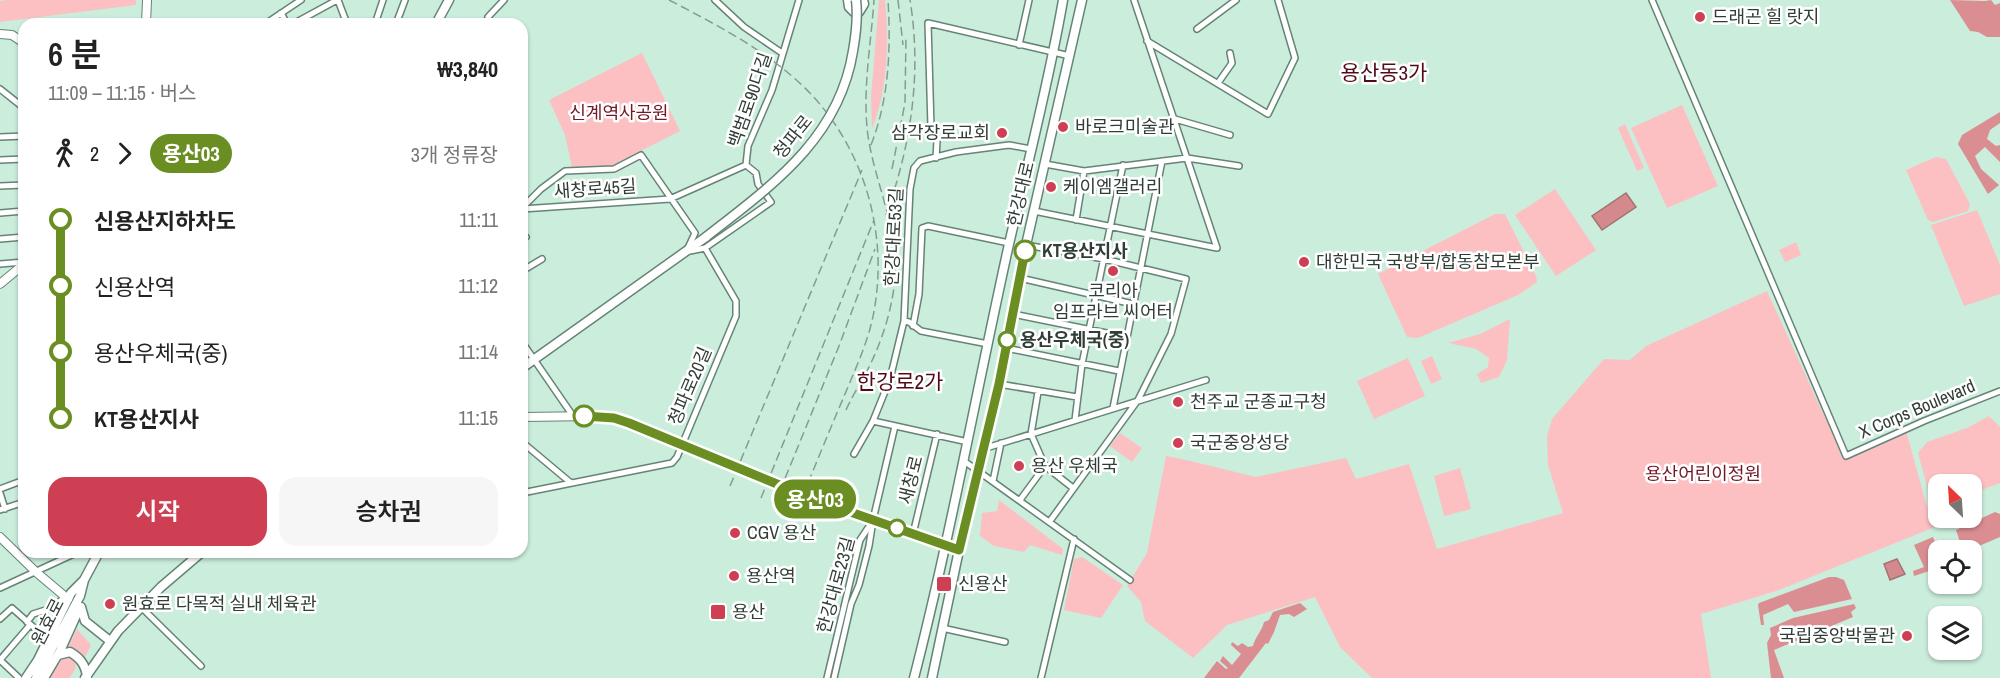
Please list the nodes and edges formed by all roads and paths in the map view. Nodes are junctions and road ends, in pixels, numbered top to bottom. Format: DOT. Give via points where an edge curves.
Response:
graph roads {
  1 [pos="147,0"];
  2 [pos="301,0"];
  3 [pos="337,0"];
  4 [pos="383,0"];
  5 [pos="405,0"];
  6 [pos="449,0"];
  7 [pos="504,0"];
  8 [pos="715,0"];
  9 [pos="799,0"];
  10 [pos="848,0"];
  11 [pos="856,0"];
  12 [pos="863,0"];
  13 [pos="1029,0"];
  14 [pos="1063,0"];
  15 [pos="1083,0"];
  16 [pos="1236,0"];
  17 [pos="1278,0"];
  18 [pos="1652,0"];
  19 [pos="1136,1"];
  20 [pos="282,13"];
  21 [pos="488,17"];
  22 [pos="146,18"];
  23 [pos="274,18"];
  24 [pos="284,18"];
  25 [pos="305,18"];
  26 [pos="344,18"];
  27 [pos="377,18"];
  28 [pos="398,18"];
  29 [pos="439,18"];
  30 [pos="1197,29"];
  31 [pos="0,34"];
  32 [pos="18,39"];
  33 [pos="1147,41"];
  34 [pos="1019,45"];
  35 [pos="1054,52"];
  36 [pos="782,53"];
  37 [pos="1230,53"];
  38 [pos="1070,56"];
  39 [pos="1218,84"];
  40 [pos="0,89"];
  41 [pos="18,103"];
  42 [pos="1175,119"];
  43 [pos="1230,135"];
  44 [pos="18,136"];
  45 [pos="0,137"];
  46 [pos="1031,149"];
  47 [pos="936,158"];
  48 [pos="1187,158"];
  49 [pos="18,159"];
  50 [pos="0,160"];
  51 [pos="1162,161"];
  52 [pos="1045,164"];
  53 [pos="746,165"];
  54 [pos="1123,165"];
  55 [pos="1239,166"];
  56 [pos="1084,171"];
  57 [pos="18,185"];
  58 [pos="0,186"];
  59 [pos="670,199"];
  60 [pos="528,203"];
  61 [pos="528,209"];
  62 [pos="1034,211"];
  63 [pos="18,212"];
  64 [pos="0,213"];
  65 [pos="1076,220"];
  66 [pos="1111,226"];
  67 [pos="1147,234"];
  68 [pos="18,237"];
  69 [pos="0,238"];
  70 [pos="1010,243"];
  71 [pos="1026,244"];
  72 [pos="705,248"];
  73 [pos="686,252"];
  74 [pos="542,259"];
  75 [pos="1104,259"];
  76 [pos="18,263"];
  77 [pos="0,264"];
  78 [pos="1140,267"];
  79 [pos="18,268"];
  80 [pos="528,268"];
  81 [pos="1020,278"];
  82 [pos="0,284"];
  83 [pos="1096,296"];
  84 [pos="1133,304"];
  85 [pos="1013,314"];
  86 [pos="904,321"];
  87 [pos="913,326"];
  88 [pos="1090,330"];
  89 [pos="1126,337"];
  90 [pos="989,344"];
  91 [pos="1006,348"];
  92 [pos="528,351"];
  93 [pos="534,360"];
  94 [pos="528,364"];
  95 [pos="1082,364"];
  96 [pos="1119,371"];
  97 [pos="1206,380"];
  98 [pos="999,384"];
  99 [pos="2000,391"];
  100 [pos="1038,392"];
  101 [pos="1077,398"];
  102 [pos="1138,400"];
  103 [pos="1113,408"];
  104 [pos="573,416"];
  105 [pos="528,417"];
  106 [pos="1075,420"];
  107 [pos="873,421"];
  108 [pos="895,426"];
  109 [pos="937,434"];
  110 [pos="1031,434"];
  111 [pos="675,441"];
  112 [pos="968,442"];
  113 [pos="1001,443"];
  114 [pos="528,447"];
  115 [pos="983,449"];
  116 [pos="854,454"];
  117 [pos="964,461"];
  118 [pos="1045,466"];
  119 [pos="977,470"];
  120 [pos="993,481"];
  121 [pos="18,483"];
  122 [pos="571,483"];
  123 [pos="1073,488"];
  124 [pos="0,491"];
  125 [pos="528,492"];
  126 [pos="816,500"];
  127 [pos="1020,500"];
  128 [pos="18,504"];
  129 [pos="2,509"];
  130 [pos="873,520"];
  131 [pos="1050,521"];
  132 [pos="913,534"];
  133 [pos="0,537"];
  134 [pos="1074,539"];
  135 [pos="947,545"];
  136 [pos="959,550"];
  137 [pos="18,554"];
  138 [pos="22,558"];
  139 [pos="65,558"];
  140 [pos="96,558"];
  141 [pos="195,558"];
  142 [pos="36,572"];
  143 [pos="84,580"];
  144 [pos="1130,580"];
  145 [pos="1,586"];
  146 [pos="66,597"];
  147 [pos="81,606"];
  148 [pos="141,607"];
  149 [pos="0,619"];
  150 [pos="29,623"];
  151 [pos="942,628"];
  152 [pos="48,640"];
  153 [pos="110,641"];
  154 [pos="1005,642"];
  155 [pos="58,655"];
  156 [pos="46,657"];
  157 [pos="0,660"];
  158 [pos="201,666"];
  159 [pos="86,677"];
  160 [pos="19,678"];
  161 [pos="26,678"];
  162 [pos="31,678"];
  163 [pos="36,678"];
  164 [pos="44,678"];
  165 [pos="827,678"];
  166 [pos="834,678"];
  167 [pos="914,678"];
  168 [pos="932,678"];
  169 [pos="1041,678"];
  1 -- 22 [label="main road"];
  2 -- 20 [label="street"];
  3 -- 25 [label="street"];
  3 -- 26 [label="street"];
  4 -- 27 [label="street"];
  5 -- 28 [label="street"];
  6 -- 29 [label="main road"];
  7 -- 21 [label="street"];
  8 -- 36 [label="street" via="744,27"];
  9 -- 36 [label="street, 백범로90다길"];
  10 -- 12 [label="main road" via="854,12 862,9"];
  11 -- 73 [label="main road, 청파로, bridge" via="851,65 827,122 787,172"];
  13 -- 34 [label="street"];
  14 -- 35 [label="main road, 한강대로"];
  15 -- 38 [label="main road, 한강대로"];
  16 -- 30 [label="street"];
  17 -- 39 [label="street" via="1295,58 1268,114"];
  18 -- 99 [label="street, X Corps Boulevard" via="1846,456"];
  19 -- 33 [label="street"];
  20 -- 23 [label="street"];
  20 -- 24 [label="street"];
  31 -- 32 [label="main road"];
  33 -- 39 [label="street"];
  33 -- 42 [label="street"];
  34 -- 35 [label="street"];
  34 -- 47 [label="street" via="928,23 931,128 937,141"];
  35 -- 38 [label="street"];
  35 -- 46 [label="main road, 한강대로"];
  36 -- 53 [label="street, 백범로90다길" via="772,90 748,146"];
  37 -- 39 [label="street" via="1232,63"];
  38 -- 52 [label="main road, 한강대로"];
  40 -- 41 [label="street"];
  42 -- 43 [label="street"];
  42 -- 48 [label="street"];
  44 -- 45 [label="street"];
  46 -- 47 [label="street, 한강대로53길" via="1009,145"];
  46 -- 70 [label="main road, 한강대로"];
  47 -- 86 [label="street, 한강대로53길" via="920,161 914,168"];
  48 -- 51 [label="street"];
  48 -- 55 [label="street"];
  48 -- 67 [label="street" via="1217,248"];
  49 -- 50 [label="street"];
  51 -- 54 [label="street"];
  51 -- 67 [label="street"];
  52 -- 56 [label="street"];
  52 -- 62 [label="main road, 한강대로"];
  53 -- 59 [label="street, 백범로90다길"];
  53 -- 72 [label="street" via="756,173 758,184 771,202"];
  54 -- 56 [label="street"];
  54 -- 66 [label="street"];
  56 -- 65 [label="street"];
  57 -- 58 [label="street"];
  59 -- 60 [label="street, 청파로" via="641,155 614,169 565,171"];
  59 -- 61 [label="street, 새창로45길"];
  59 -- 73 [label="street, 청파로" via="695,233"];
  62 -- 65 [label="street"];
  62 -- 71 [label="main road, 한강대로"];
  63 -- 64 [label="street"];
  65 -- 66 [label="street"];
  66 -- 67 [label="street"];
  66 -- 75 [label="street"];
  67 -- 78 [label="street"];
  68 -- 69 [label="street"];
  70 -- 87 [label="street" via="922,228 919,294"];
  70 -- 90 [label="main road, 한강대로"];
  71 -- 75 [label="street"];
  71 -- 81 [label="main road, 한강대로"];
  72 -- 73 [label="street"];
  72 -- 122 [label="street, 청파로20길" via="736,301 736,316 677,457 672,463"];
  73 -- 93 [label="main road, 청파로"];
  74 -- 80 [label="street"];
  75 -- 78 [label="street"];
  75 -- 83 [label="street"];
  76 -- 77 [label="street"];
  78 -- 84 [label="street"];
  78 -- 102 [label="street" via="1186,279 1172,334"];
  79 -- 82 [label="main road"];
  81 -- 83 [label="street"];
  81 -- 85 [label="main road, 한강대로"];
  83 -- 84 [label="street"];
  83 -- 88 [label="street"];
  84 -- 89 [label="street"];
  85 -- 88 [label="street"];
  85 -- 91 [label="main road, 한강대로"];
  86 -- 87 [label="street"];
  86 -- 107 [label="street" via="890,379"];
  87 -- 90 [label="street" via="921,331"];
  88 -- 89 [label="street"];
  88 -- 95 [label="street"];
  89 -- 96 [label="street"];
  90 -- 112 [label="main road, 한강대로"];
  91 -- 95 [label="street"];
  91 -- 98 [label="main road, 한강대로"];
  92 -- 93 [label="street"];
  93 -- 94 [label="main road, 청파로"];
  93 -- 104 [label="street"];
  95 -- 96 [label="street"];
  95 -- 101 [label="street"];
  96 -- 103 [label="street"];
  97 -- 102 [label="street"];
  98 -- 100 [label="street"];
  98 -- 115 [label="main road, 한강대로"];
  100 -- 101 [label="street"];
  100 -- 110 [label="street"];
  101 -- 106 [label="street"];
  102 -- 103 [label="street"];
  102 -- 123 [label="street"];
  103 -- 106 [label="street"];
  104 -- 105 [label="main road"];
  104 -- 111 [label="main road" via="614,418"];
  106 -- 110 [label="street"];
  107 -- 108 [label="street"];
  107 -- 116 [label="street"];
  108 -- 109 [label="street"];
  108 -- 130 [label="street, 새창로"];
  109 -- 112 [label="street"];
  109 -- 132 [label="street, 새창로"];
  110 -- 113 [label="street"];
  110 -- 118 [label="street"];
  112 -- 117 [label="main road, 한강대로"];
  113 -- 115 [label="street"];
  113 -- 120 [label="street"];
  114 -- 122 [label="street"];
  115 -- 119 [label="main road, 한강대로"];
  117 -- 119 [label="street"];
  117 -- 135 [label="main road, 한강대로"];
  118 -- 123 [label="street"];
  118 -- 127 [label="street"];
  119 -- 120 [label="street"];
  119 -- 136 [label="main road, 한강대로"];
  120 -- 127 [label="street"];
  121 -- 124 [label="street"];
  122 -- 125 [label="street, 청파로20길"];
  123 -- 131 [label="street"];
  124 -- 129 [label="street"];
  126 -- 130 [label="main road, 새창로"];
  127 -- 131 [label="street"];
  128 -- 129 [label="street"];
  130 -- 132 [label="main road, 새창로"];
  130 -- 165 [label="street, 한강대로23길" via="860,540"];
  130 -- 166 [label="street, 한강대로23길"];
  131 -- 134 [label="street"];
  132 -- 135 [label="main road, 새창로"];
  133 -- 137 [label="main road"];
  134 -- 144 [label="street"];
  134 -- 169 [label="street"];
  135 -- 136 [label="main road, 새창로"];
  135 -- 167 [label="main road, 한강대로"];
  136 -- 151 [label="main road, 한강대로"];
  138 -- 142 [label="main road"];
  139 -- 142 [label="street"];
  140 -- 143 [label="main road, 원효로"];
  141 -- 148 [label="main road"];
  142 -- 145 [label="street"];
  142 -- 146 [label="main road"];
  143 -- 146 [label="main road, 원효로"];
  143 -- 147 [label="main road, 원효로"];
  143 -- 156 [label="main road, 원효로" via="80,596"];
  146 -- 150 [label="street" via="55,607 33,614"];
  146 -- 152 [label="main road, 원효로"];
  147 -- 153 [label="main road" via="85,621"];
  147 -- 155 [label="main road, 원효로"];
  148 -- 153 [label="main road"];
  148 -- 158 [label="street"];
  149 -- 150 [label="street, 원효로" via="12,608"];
  150 -- 152 [label="street, 원효로"];
  150 -- 157 [label="street"];
  151 -- 154 [label="street"];
  151 -- 168 [label="main road, 한강대로"];
  152 -- 161 [label="main road, 원효로"];
  153 -- 159 [label="main road"];
  155 -- 159 [label="main road" via="70,652 77,656 86,667"];
  155 -- 164 [label="main road, 원효로"];
  156 -- 162 [label="main road"];
  156 -- 163 [label="main road, 원효로"];
  157 -- 160 [label="street"];
}
